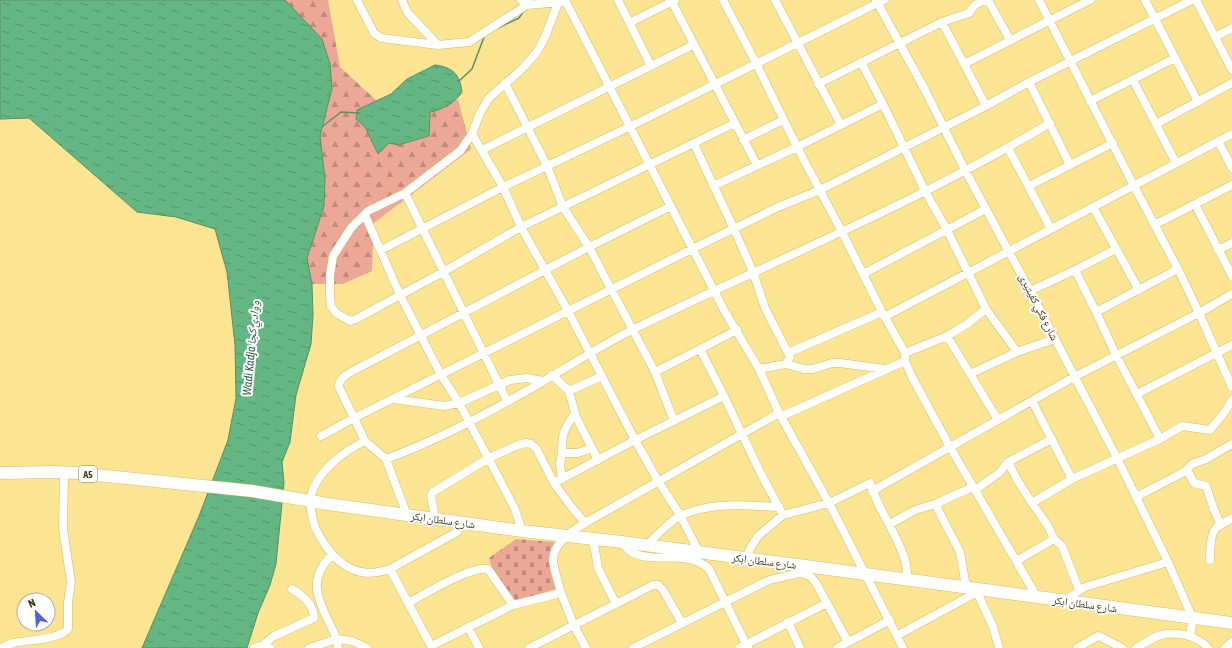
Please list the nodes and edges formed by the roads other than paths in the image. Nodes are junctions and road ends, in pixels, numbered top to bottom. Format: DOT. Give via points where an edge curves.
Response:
graph roads {
  1 [pos="357,0"];
  2 [pos="402,0"];
  3 [pos="618,0"];
  4 [pos="723,0"];
  5 [pos="985,0"];
  6 [pos="988,0"];
  7 [pos="1039,0"];
  8 [pos="1090,0"];
  9 [pos="1145,0"];
  10 [pos="1192,0"];
  11 [pos="1196,0"];
  12 [pos="565,1"];
  13 [pos="674,1"];
  14 [pos="778,1"];
  15 [pos="879,1"];
  16 [pos="525,2"];
  17 [pos="1155,19"];
  18 [pos="1050,21"];
  19 [pos="942,22"];
  20 [pos="629,23"];
  21 [pos="1232,28"];
  22 [pos="1215,37"];
  23 [pos="1010,40"];
  24 [pos="797,43"];
  25 [pos="899,43"];
  26 [pos="438,45"];
  27 [pos="693,45"];
  28 [pos="1175,58"];
  29 [pos="1071,61"];
  30 [pos="861,62"];
  31 [pos="756,63"];
  32 [pos="964,64"];
  33 [pos="651,66"];
  34 [pos="1232,70"];
  35 [pos="1133,80"];
  36 [pos="1029,82"];
  37 [pos="505,83"];
  38 [pos="1232,83"];
  39 [pos="714,84"];
  40 [pos="818,84"];
  41 [pos="610,87"];
  42 [pos="1090,101"];
  43 [pos="1198,102"];
  44 [pos="884,104"];
  45 [pos="986,106"];
  46 [pos="783,120"];
  47 [pos="735,123"];
  48 [pos="1050,123"];
  49 [pos="1156,124"];
  50 [pos="840,125"];
  51 [pos="631,126"];
  52 [pos="944,126"];
  53 [pos="528,128"];
  54 [pos="472,134"];
  55 [pos="1232,134"];
  56 [pos="744,140"];
  57 [pos="1218,141"];
  58 [pos="1113,143"];
  59 [pos="694,144"];
  60 [pos="797,147"];
  61 [pos="904,147"];
  62 [pos="1008,148"];
  63 [pos="482,150"];
  64 [pos="1176,163"];
  65 [pos="650,165"];
  66 [pos="757,165"];
  67 [pos="1070,165"];
  68 [pos="547,166"];
  69 [pos="1232,168"];
  70 [pos="966,170"];
  71 [pos="1232,185"];
  72 [pos="713,186"];
  73 [pos="1029,186"];
  74 [pos="1134,186"];
  75 [pos="503,187"];
  76 [pos="820,190"];
  77 [pos="925,191"];
  78 [pos="405,192"];
  79 [pos="1195,204"];
  80 [pos="563,206"];
  81 [pos="671,206"];
  82 [pos="1093,207"];
  83 [pos="986,209"];
  84 [pos="365,215"];
  85 [pos="1154,225"];
  86 [pos="521,227"];
  87 [pos="734,228"];
  88 [pos="422,229"];
  89 [pos="1051,229"];
  90 [pos="947,230"];
  91 [pos="842,232"];
  92 [pos="1232,243"];
  93 [pos="589,247"];
  94 [pos="692,249"];
  95 [pos="1116,249"];
  96 [pos="381,250"];
  97 [pos="1218,250"];
  98 [pos="1009,251"];
  99 [pos="1178,269"];
  100 [pos="1075,270"];
  101 [pos="545,271"];
  102 [pos="443,272"];
  103 [pos="753,272"];
  104 [pos="968,272"];
  105 [pos="863,274"];
  106 [pos="1232,276"];
  107 [pos="612,289"];
  108 [pos="1139,290"];
  109 [pos="715,291"];
  110 [pos="1030,291"];
  111 [pos="1232,294"];
  112 [pos="400,295"];
  113 [pos="986,309"];
  114 [pos="568,311"];
  115 [pos="1096,312"];
  116 [pos="1199,313"];
  117 [pos="464,314"];
  118 [pos="883,315"];
  119 [pos="634,330"];
  120 [pos="737,330"];
  121 [pos="421,336"];
  122 [pos="947,336"];
  123 [pos="1055,339"];
  124 [pos="1232,345"];
  125 [pos="700,349"];
  126 [pos="590,352"];
  127 [pos="1017,352"];
  128 [pos="483,353"];
  129 [pos="788,353"];
  130 [pos="1217,354"];
  131 [pos="1116,355"];
  132 [pos="905,357"];
  133 [pos="786,364"];
  134 [pos="760,369"];
  135 [pos="886,369"];
  136 [pos="654,372"];
  137 [pos="970,374"];
  138 [pos="441,375"];
  139 [pos="552,375"];
  140 [pos="602,376"];
  141 [pos="1074,377"];
  142 [pos="542,381"];
  143 [pos="499,384"];
  144 [pos="1232,387"];
  145 [pos="569,391"];
  146 [pos="1137,394"];
  147 [pos="724,396"];
  148 [pos="394,398"];
  149 [pos="1232,400"];
  150 [pos="507,401"];
  151 [pos="1032,401"];
  152 [pos="459,403"];
  153 [pos="575,414"];
  154 [pos="781,415"];
  155 [pos="354,418"];
  156 [pos="998,420"];
  157 [pos="469,421"];
  158 [pos="674,421"];
  159 [pos="742,434"];
  160 [pos="321,436"];
  161 [pos="1052,439"];
  162 [pos="1160,439"];
  163 [pos="635,440"];
  164 [pos="365,441"];
  165 [pos="1232,444"];
  166 [pos="950,447"];
  167 [pos="592,448"];
  168 [pos="562,453"];
  169 [pos="489,458"];
  170 [pos="1117,458"];
  171 [pos="386,459"];
  172 [pos="598,460"];
  173 [pos="1008,462"];
  174 [pos="1187,470"];
  175 [pos="0,473"];
  176 [pos="64,473"];
  177 [pos="1072,479"];
  178 [pos="558,481"];
  179 [pos="658,481"];
  180 [pos="974,488"];
  181 [pos="872,491"];
  182 [pos="1136,497"];
  183 [pos="310,501"];
  184 [pos="829,503"];
  185 [pos="1032,503"];
  186 [pos="935,504"];
  187 [pos="781,511"];
  188 [pos="407,515"];
  189 [pos="680,515"];
  190 [pos="1232,518"];
  191 [pos="435,519"];
  192 [pos="464,523"];
  193 [pos="585,523"];
  194 [pos="890,524"];
  195 [pos="1220,525"];
  196 [pos="522,531"];
  197 [pos="565,536"];
  198 [pos="592,539"];
  199 [pos="1054,540"];
  200 [pos="622,542"];
  201 [pos="647,545"];
  202 [pos="699,552"];
  203 [pos="332,555"];
  204 [pos="745,559"];
  205 [pos="1210,560"];
  206 [pos="1016,562"];
  207 [pos="1168,562"];
  208 [pos="812,567"];
  209 [pos="390,569"];
  210 [pos="801,573"];
  211 [pos="865,574"];
  212 [pos="907,579"];
  213 [pos="292,589"];
  214 [pos="975,589"];
  215 [pos="1079,590"];
  216 [pos="561,593"];
  217 [pos="1037,597"];
  218 [pos="1062,601"];
  219 [pos="725,602"];
  220 [pos="827,603"];
  221 [pos="408,604"];
  222 [pos="616,604"];
  223 [pos="513,605"];
  224 [pos="1193,619"];
  225 [pos="890,620"];
  226 [pos="788,622"];
  227 [pos="682,623"];
  228 [pos="1232,623"];
  229 [pos="574,626"];
  230 [pos="468,627"];
  231 [pos="1190,635"];
  232 [pos="898,636"];
  233 [pos="848,642"];
  234 [pos="1232,642"];
  235 [pos="337,644"];
  236 [pos="266,646"];
  237 [pos="429,646"];
  238 [pos="996,646"];
  239 [pos="638,647"];
  240 [pos="744,647"];
  241 [pos="1,648"];
  242 [pos="254,648"];
  243 [pos="309,648"];
  244 [pos="367,648"];
  245 [pos="479,648"];
  246 [pos="530,648"];
  247 [pos="586,648"];
  248 [pos="800,648"];
  249 [pos="837,648"];
  250 [pos="903,648"];
  251 [pos="1077,648"];
  252 [pos="1122,648"];
  253 [pos="1136,648"];
  254 [pos="1208,648"];
  255 [pos="1225,648"];
  1 -- 26 [label="street" via="374,33 381,38"];
  2 -- 26 [label="street" via="407,12"];
  3 -- 20 [label="street"];
  4 -- 31 [label="street"];
  5 -- 19 [label="street" via="975,5 969,13"];
  6 -- 23 [label="street"];
  7 -- 18 [label="street"];
  8 -- 18 [label="street"];
  9 -- 17 [label="street"];
  10 -- 17 [label="street"];
  11 -- 22 [label="street"];
  12 -- 16 [label="street"];
  12 -- 37 [label="street" via="537,52"];
  12 -- 41 [label="street"];
  13 -- 20 [label="street"];
  13 -- 27 [label="street"];
  14 -- 24 [label="street"];
  15 -- 24 [label="street"];
  15 -- 25 [label="street, شارع فكي كفيتيرى"];
  16 -- 26 [label="street" via="469,42"];
  17 -- 28 [label="street"];
  17 -- 29 [label="street"];
  18 -- 23 [label="street"];
  18 -- 29 [label="street"];
  19 -- 25 [label="street"];
  19 -- 32 [label="street"];
  20 -- 33 [label="street"];
  21 -- 22 [label="street"];
  22 -- 34 [label="street"];
  23 -- 32 [label="street"];
  24 -- 31 [label="street"];
  24 -- 40 [label="street"];
  25 -- 30 [label="street"];
  25 -- 52 [label="street, شارع فكي كفيتيرى"];
  27 -- 33 [label="street"];
  27 -- 39 [label="street"];
  28 -- 35 [label="street"];
  28 -- 43 [label="street"];
  29 -- 36 [label="street"];
  29 -- 42 [label="street"];
  30 -- 40 [label="street"];
  30 -- 44 [label="street"];
  31 -- 39 [label="street"];
  31 -- 46 [label="street"];
  32 -- 45 [label="street"];
  33 -- 41 [label="street"];
  35 -- 42 [label="street"];
  35 -- 49 [label="street"];
  36 -- 45 [label="street"];
  36 -- 48 [label="street"];
  37 -- 53 [label="street"];
  37 -- 54 [label="street" via="489,98"];
  38 -- 43 [label="street"];
  39 -- 47 [label="street"];
  39 -- 51 [label="street"];
  40 -- 50 [label="street"];
  41 -- 51 [label="street"];
  41 -- 53 [label="street"];
  42 -- 58 [label="street"];
  43 -- 49 [label="street"];
  44 -- 50 [label="street"];
  44 -- 61 [label="street"];
  45 -- 52 [label="street"];
  46 -- 56 [label="street"];
  46 -- 60 [label="street"];
  47 -- 56 [label="street"];
  47 -- 59 [label="street"];
  48 -- 62 [label="street"];
  48 -- 67 [label="street"];
  49 -- 64 [label="street"];
  50 -- 60 [label="street"];
  51 -- 65 [label="street"];
  51 -- 68 [label="street"];
  52 -- 61 [label="street"];
  52 -- 70 [label="street, شارع فكي كفيتيرى"];
  53 -- 63 [label="street"];
  53 -- 68 [label="street"];
  54 -- 63 [label="street"];
  54 -- 78 [label="street" via="460,151"];
  55 -- 57 [label="street"];
  56 -- 66 [label="street"];
  57 -- 64 [label="street"];
  57 -- 69 [label="street"];
  58 -- 67 [label="street"];
  58 -- 74 [label="street"];
  59 -- 65 [label="street"];
  59 -- 72 [label="street"];
  60 -- 66 [label="street"];
  60 -- 76 [label="street"];
  61 -- 76 [label="street"];
  61 -- 77 [label="street"];
  62 -- 70 [label="street"];
  62 -- 73 [label="street"];
  63 -- 75 [label="street"];
  64 -- 74 [label="street"];
  65 -- 80 [label="street"];
  65 -- 81 [label="street"];
  66 -- 72 [label="street"];
  67 -- 73 [label="street"];
  68 -- 75 [label="street"];
  68 -- 80 [label="street"];
  70 -- 77 [label="street"];
  70 -- 83 [label="street, شارع فكي كفيتيرى"];
  71 -- 79 [label="street"];
  72 -- 87 [label="street"];
  73 -- 89 [label="street"];
  74 -- 82 [label="street"];
  74 -- 85 [label="street"];
  75 -- 86 [label="street"];
  75 -- 88 [label="street"];
  76 -- 87 [label="street"];
  76 -- 91 [label="street"];
  77 -- 90 [label="street"];
  77 -- 91 [label="street"];
  78 -- 84 [label="street"];
  78 -- 88 [label="street"];
  79 -- 85 [label="street"];
  79 -- 97 [label="street"];
  80 -- 86 [label="street"];
  80 -- 93 [label="street"];
  81 -- 93 [label="street"];
  81 -- 94 [label="street"];
  82 -- 89 [label="street"];
  82 -- 95 [label="street"];
  83 -- 90 [label="street"];
  83 -- 98 [label="street, شارع فكي كفيتيرى"];
  84 -- 96 [label="street" via="365,220"];
  84 -- 112 [label="street" via="351,228 333,256 330,275 331,306 336,313 350,321"];
  85 -- 99 [label="street"];
  86 -- 101 [label="street"];
  86 -- 102 [label="street"];
  87 -- 94 [label="street"];
  87 -- 103 [label="street"];
  88 -- 96 [label="street"];
  88 -- 102 [label="street"];
  89 -- 98 [label="street"];
  90 -- 104 [label="street"];
  90 -- 105 [label="street"];
  91 -- 103 [label="street"];
  91 -- 105 [label="street"];
  92 -- 97 [label="street"];
  93 -- 101 [label="street"];
  93 -- 107 [label="street"];
  94 -- 107 [label="street"];
  94 -- 109 [label="street"];
  95 -- 100 [label="street"];
  95 -- 108 [label="street"];
  96 -- 112 [label="street"];
  97 -- 106 [label="street"];
  98 -- 104 [label="street"];
  98 -- 110 [label="street, شارع فكي كفيتيرى"];
  99 -- 108 [label="street"];
  99 -- 116 [label="street"];
  100 -- 110 [label="street"];
  100 -- 115 [label="street"];
  101 -- 114 [label="street"];
  101 -- 117 [label="street"];
  102 -- 112 [label="street"];
  102 -- 117 [label="street"];
  103 -- 109 [label="street"];
  103 -- 129 [label="street" via="765,308"];
  104 -- 113 [label="street"];
  104 -- 118 [label="street"];
  105 -- 118 [label="street"];
  107 -- 114 [label="street"];
  107 -- 119 [label="street"];
  108 -- 115 [label="street"];
  109 -- 119 [label="street"];
  109 -- 120 [label="street"];
  110 -- 123 [label="street, شارع فكي كفيتيرى"];
  111 -- 116 [label="street"];
  112 -- 121 [label="street"];
  113 -- 122 [label="street"];
  113 -- 127 [label="street"];
  114 -- 126 [label="street"];
  114 -- 128 [label="street"];
  115 -- 131 [label="street"];
  116 -- 130 [label="street"];
  116 -- 131 [label="street"];
  117 -- 121 [label="street"];
  117 -- 128 [label="street"];
  118 -- 129 [label="street"];
  118 -- 132 [label="street"];
  119 -- 126 [label="street"];
  119 -- 136 [label="street"];
  120 -- 125 [label="street"];
  120 -- 134 [label="street"];
  121 -- 138 [label="street"];
  121 -- 155 [label="street" via="342,378 339,387"];
  122 -- 132 [label="street"];
  122 -- 137 [label="street"];
  123 -- 127 [label="street"];
  123 -- 141 [label="street, شارع فكي كفيتيرى"];
  124 -- 130 [label="street"];
  125 -- 136 [label="street"];
  125 -- 147 [label="street"];
  126 -- 139 [label="street"];
  126 -- 140 [label="street"];
  127 -- 137 [label="street"];
  128 -- 138 [label="street"];
  128 -- 143 [label="street"];
  129 -- 133 [label="street" via="790,357"];
  130 -- 144 [label="street"];
  130 -- 146 [label="street"];
  131 -- 141 [label="street"];
  131 -- 146 [label="street"];
  132 -- 135 [label="street"];
  132 -- 166 [label="street" via="912,377"];
  133 -- 134 [label="street"];
  133 -- 135 [label="street" via="804,369 832,363"];
  134 -- 154 [label="street"];
  135 -- 154 [label="street"];
  136 -- 158 [label="street"];
  137 -- 156 [label="street"];
  138 -- 148 [label="street"];
  138 -- 152 [label="street"];
  139 -- 142 [label="street"];
  139 -- 145 [label="street"];
  140 -- 145 [label="street"];
  140 -- 163 [label="street"];
  141 -- 151 [label="street"];
  141 -- 170 [label="street, شارع فكي كفيتيرى"];
  142 -- 143 [label="street" via="522,378"];
  142 -- 150 [label="street"];
  143 -- 150 [label="street"];
  143 -- 152 [label="street"];
  145 -- 153 [label="street"];
  146 -- 162 [label="street"];
  147 -- 158 [label="street"];
  147 -- 159 [label="street"];
  148 -- 152 [label="street" via="439,406"];
  148 -- 155 [label="street"];
  149 -- 162 [label="street" via="1210,430 1182,426"];
  150 -- 157 [label="street"];
  151 -- 156 [label="street"];
  151 -- 161 [label="street"];
  152 -- 157 [label="street"];
  153 -- 167 [label="street"];
  153 -- 168 [label="street" via="563,434"];
  154 -- 159 [label="street"];
  154 -- 184 [label="street"];
  155 -- 160 [label="street"];
  155 -- 164 [label="street"];
  156 -- 166 [label="street"];
  157 -- 169 [label="street"];
  157 -- 171 [label="street"];
  158 -- 163 [label="street"];
  159 -- 179 [label="street"];
  159 -- 187 [label="street"];
  161 -- 173 [label="street"];
  161 -- 177 [label="street"];
  162 -- 170 [label="street"];
  163 -- 172 [label="street"];
  163 -- 179 [label="street"];
  164 -- 171 [label="street"];
  164 -- 183 [label="street" via="351,447 329,465 313,488"];
  165 -- 174 [label="street" via="1192,464"];
  166 -- 180 [label="street"];
  166 -- 181 [label="street"];
  167 -- 168 [label="street"];
  167 -- 172 [label="street"];
  168 -- 178 [label="street"];
  169 -- 178 [label="street" via="526,442 536,448"];
  169 -- 191 [label="street" via="433,492"];
  169 -- 196 [label="street" via="508,495"];
  170 -- 177 [label="street"];
  170 -- 182 [label="street, شارع فكي كفيتيرى"];
  171 -- 188 [label="street"];
  172 -- 178 [label="street"];
  173 -- 180 [label="street" via="999,473"];
  173 -- 185 [label="street"];
  174 -- 182 [label="street"];
  174 -- 195 [label="street" via="1194,483 1207,487"];
  175 -- 176 [label="highway, A5"];
  176 -- 183 [label="highway, شارع سلطان ابكر / A5" via="252,491"];
  176 -- 241 [label="street" via="63,529 71,582 68,630 53,637 12,643"];
  177 -- 185 [label="street"];
  178 -- 193 [label="street"];
  179 -- 189 [label="street"];
  179 -- 193 [label="street"];
  180 -- 186 [label="street"];
  180 -- 206 [label="street"];
  181 -- 184 [label="street" via="870,483"];
  181 -- 194 [label="street"];
  182 -- 207 [label="street, شارع فكي كفيتيرى"];
  183 -- 188 [label="highway, شارع سلطان ابكر"];
  183 -- 203 [label="street" via="316,531"];
  184 -- 187 [label="street"];
  184 -- 211 [label="street"];
  185 -- 199 [label="street"];
  186 -- 194 [label="street" via="915,510"];
  186 -- 214 [label="street" via="960,552"];
  187 -- 189 [label="street" via="729,504 715,505"];
  187 -- 204 [label="street" via="758,536"];
  188 -- 191 [label="highway, شارع سلطان ابكر"];
  189 -- 201 [label="street"];
  189 -- 202 [label="street"];
  190 -- 195 [label="street"];
  191 -- 192 [label="highway, شارع سلطان ابكر"];
  192 -- 196 [label="highway, شارع سلطان ابكر"];
  192 -- 209 [label="street" via="457,532"];
  193 -- 197 [label="street"];
  194 -- 212 [label="street" via="905,560"];
  195 -- 205 [label="street" via="1214,530"];
  196 -- 197 [label="highway, شارع سلطان ابكر"];
  197 -- 198 [label="highway, شارع سلطان ابكر"];
  197 -- 216 [label="street" via="553,559"];
  198 -- 200 [label="highway, شارع سلطان ابكر"];
  198 -- 222 [label="street" via="598,568"];
  199 -- 206 [label="street"];
  199 -- 215 [label="street" via="1063,548"];
  200 -- 201 [label="highway, شارع سلطان ابكر"];
  200 -- 219 [label="street" via="630,551 639,555 686,558 702,563 709,569"];
  201 -- 202 [label="highway, شارع سلطان ابكر"];
  202 -- 204 [label="highway, شارع سلطان ابكر"];
  203 -- 209 [label="street" via="343,564 367,573"];
  203 -- 235 [label="street" via="321,569 317,590"];
  204 -- 208 [label="highway, شارع سلطان ابكر"];
  206 -- 217 [label="street"];
  207 -- 215 [label="street"];
  207 -- 224 [label="street, شارع فكي كفيتيرى"];
  208 -- 210 [label="street"];
  208 -- 211 [label="highway, شارع سلطان ابكر"];
  209 -- 221 [label="street"];
  210 -- 219 [label="street" via="775,578"];
  210 -- 220 [label="street" via="815,581"];
  211 -- 212 [label="highway, شارع سلطان ابكر"];
  211 -- 225 [label="street"];
  212 -- 214 [label="highway, شارع سلطان ابكر"];
  213 -- 236 [label="street" via="308,603 314,612 314,618 274,636"];
  214 -- 217 [label="highway, شارع سلطان ابكر"];
  214 -- 232 [label="street"];
  214 -- 238 [label="street" via="993,627"];
  215 -- 218 [label="street"];
  216 -- 223 [label="street"];
  216 -- 229 [label="street"];
  217 -- 218 [label="highway, شارع سلطان ابكر"];
  218 -- 224 [label="highway, شارع سلطان ابكر"];
  219 -- 227 [label="street"];
  219 -- 240 [label="street"];
  220 -- 226 [label="street"];
  220 -- 233 [label="street"];
  221 -- 223 [label="street" via="469,572 482,568 490,571"];
  221 -- 237 [label="street"];
  222 -- 227 [label="street" via="653,585 658,585"];
  222 -- 229 [label="street"];
  223 -- 230 [label="street"];
  224 -- 228 [label="highway, شارع سلطان ابكر"];
  224 -- 231 [label="street"];
  225 -- 232 [label="street"];
  225 -- 233 [label="street"];
  226 -- 240 [label="street"];
  226 -- 248 [label="street"];
  227 -- 239 [label="street"];
  229 -- 246 [label="street"];
  229 -- 247 [label="street"];
  230 -- 237 [label="street"];
  230 -- 245 [label="street"];
  231 -- 253 [label="street" via="1163,634"];
  231 -- 254 [label="street"];
  232 -- 250 [label="street"];
  233 -- 249 [label="street"];
  234 -- 255 [label="street"];
  235 -- 243 [label="street"];
  235 -- 244 [label="street" via="352,641"];
  236 -- 242 [label="street"];
  251 -- 252 [label="street" via="1098,636"];
}
